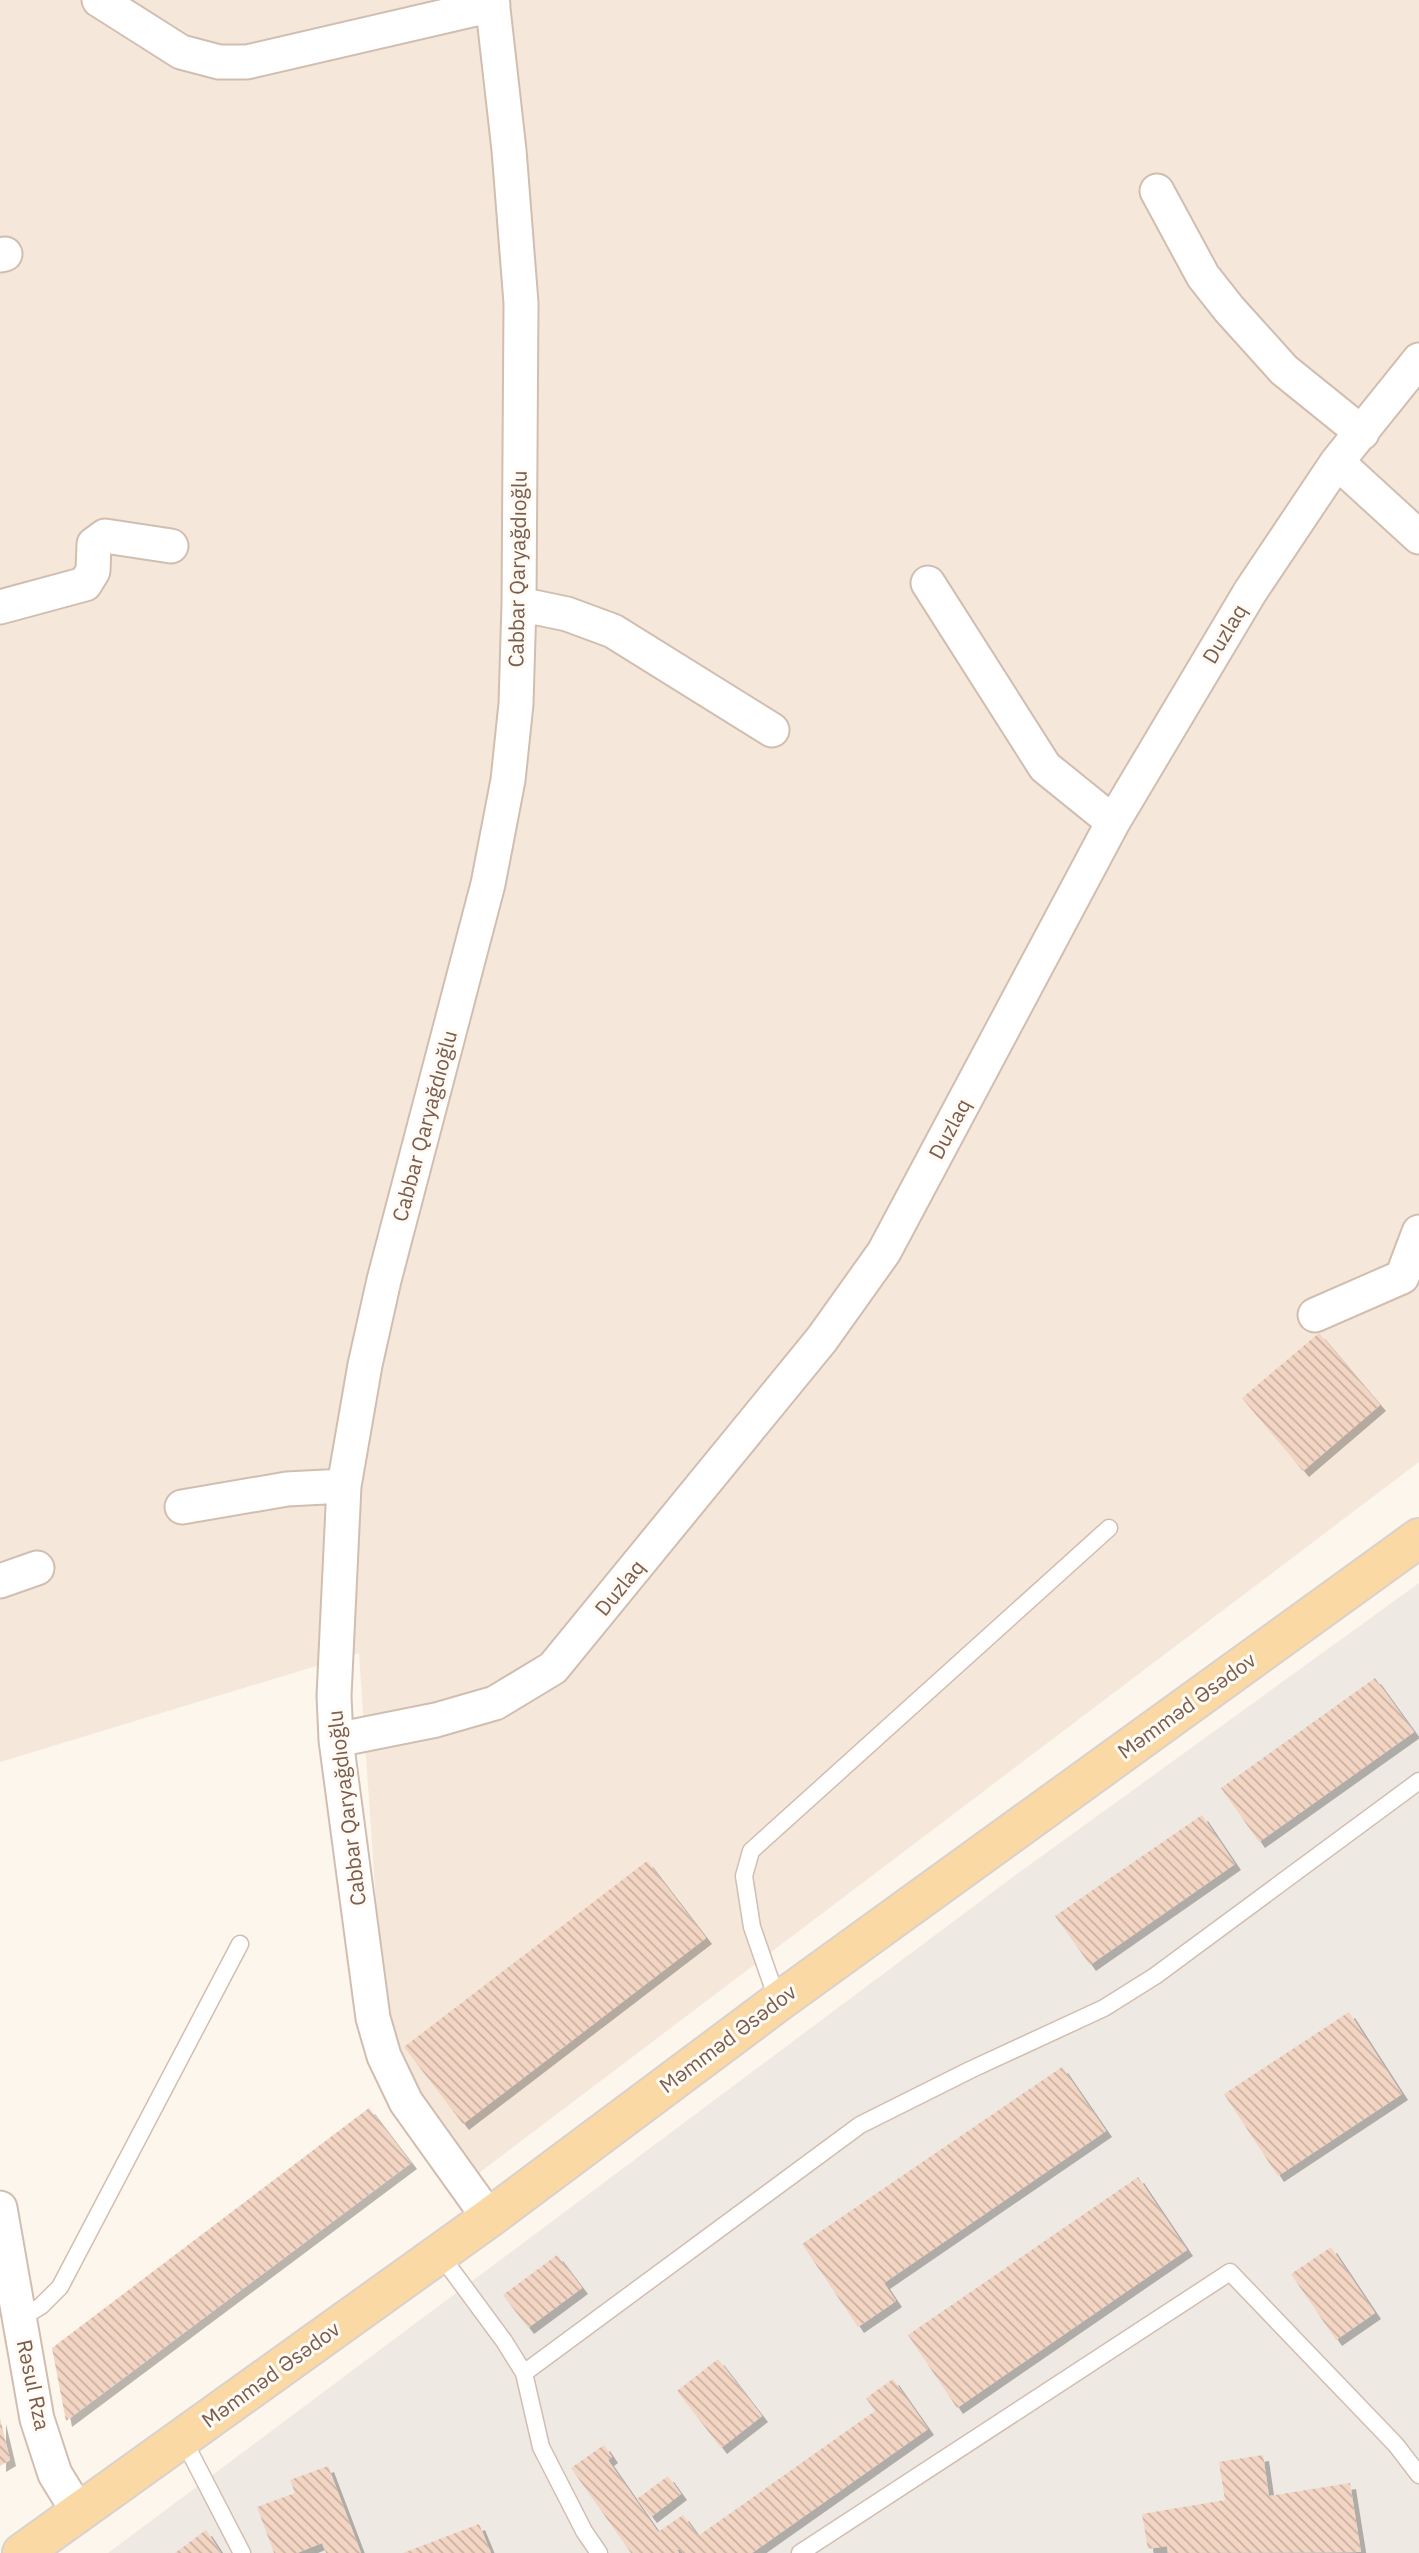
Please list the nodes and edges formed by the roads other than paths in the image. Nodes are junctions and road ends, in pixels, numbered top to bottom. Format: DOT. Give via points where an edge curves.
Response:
graph roads {
  1 [pos="99,0"];
  2 [pos="492,3"];
  3 [pos="1157,191"];
  4 [pos="1419,360"];
  5 [pos="1362,433"];
  6 [pos="1337,462"];
  7 [pos="1419,537"];
  8 [pos="170,546"];
  9 [pos="928,583"];
  10 [pos="519,604"];
  11 [pos="0,607"];
  12 [pos="772,730"];
  13 [pos="1114,822"];
  14 [pos="1419,1232"];
  15 [pos="1411,1289"];
  16 [pos="1315,1315"];
  17 [pos="344,1486"];
  18 [pos="182,1507"];
  19 [pos="1109,1528"];
  20 [pos="1419,1538"];
  21 [pos="37,1568"];
  22 [pos="0,1581"];
  23 [pos="336,1740"];
  24 [pos="1419,1781"];
  25 [pos="240,1944"];
  26 [pos="778,2002"];
  27 [pos="0,2208"];
  28 [pos="489,2218"];
  29 [pos="439,2253"];
  30 [pos="20,2319"];
  31 [pos="524,2373"];
  32 [pos="183,2439"];
  33 [pos="1419,2475"];
  34 [pos="79,2513"];
  35 [pos="30,2550"];
  36 [pos="242,2553"];
  37 [pos="599,2553"];
  38 [pos="800,2553"];
  1 -- 2 [label="street" via="181,52 219,62 247,62"];
  2 -- 10 [label="street, Cabbar Qaryağdıoğlu" via="521,303"];
  3 -- 5 [label="street" via="1203,276 1229,309 1284,370"];
  4 -- 5 [label="street, Duzlaq"];
  5 -- 6 [label="street, Duzlaq"];
  6 -- 7 [label="street"];
  6 -- 13 [label="street, Duzlaq" via="1250,592"];
  8 -- 11 [label="street" via="105,536 94,544 93,571 85,584"];
  9 -- 13 [label="street" via="1045,766"];
  10 -- 12 [label="street" via="567,614 613,631"];
  10 -- 17 [label="street, Cabbar Qaryağdıoğlu" via="516,704 490,871 384,1280"];
  13 -- 23 [label="street, Duzlaq" via="884,1252 822,1339 554,1668 495,1703"];
  14 -- 15 [label="street"];
  15 -- 16 [label="street"];
  17 -- 18 [label="street" via="287,1489"];
  17 -- 23 [label="street, Cabbar Qaryağdıoğlu"];
  19 -- 26 [label="lane" via="751,1851 744,1876 752,1927"];
  20 -- 26 [label="main road, Məmməd Əsədov"];
  21 -- 22 [label="street"];
  23 -- 28 [label="street, Cabbar Qaryağdıoğlu" via="373,2018 384,2056 406,2102"];
  24 -- 31 [label="lane" via="1155,1976 1104,2008 860,2126"];
  25 -- 30 [label="lane" via="60,2287"];
  26 -- 28 [label="main road, Məmməd Əsədov"];
  27 -- 30 [label="street, Rəsul Rza"];
  28 -- 29 [label="main road, Məmməd Əsədov"];
  29 -- 31 [label="lane"];
  29 -- 32 [label="main road, Məmməd Əsədov"];
  30 -- 34 [label="street, Rəsul Rza" via="37,2419 55,2474"];
  31 -- 37 [label="lane" via="541,2447"];
  32 -- 34 [label="main road, Məmməd Əsədov"];
  32 -- 36 [label="lane"];
  33 -- 38 [label="lane" via="1396,2445 1230,2272"];
  34 -- 35 [label="main road, Məmməd Əsədov"];
}
